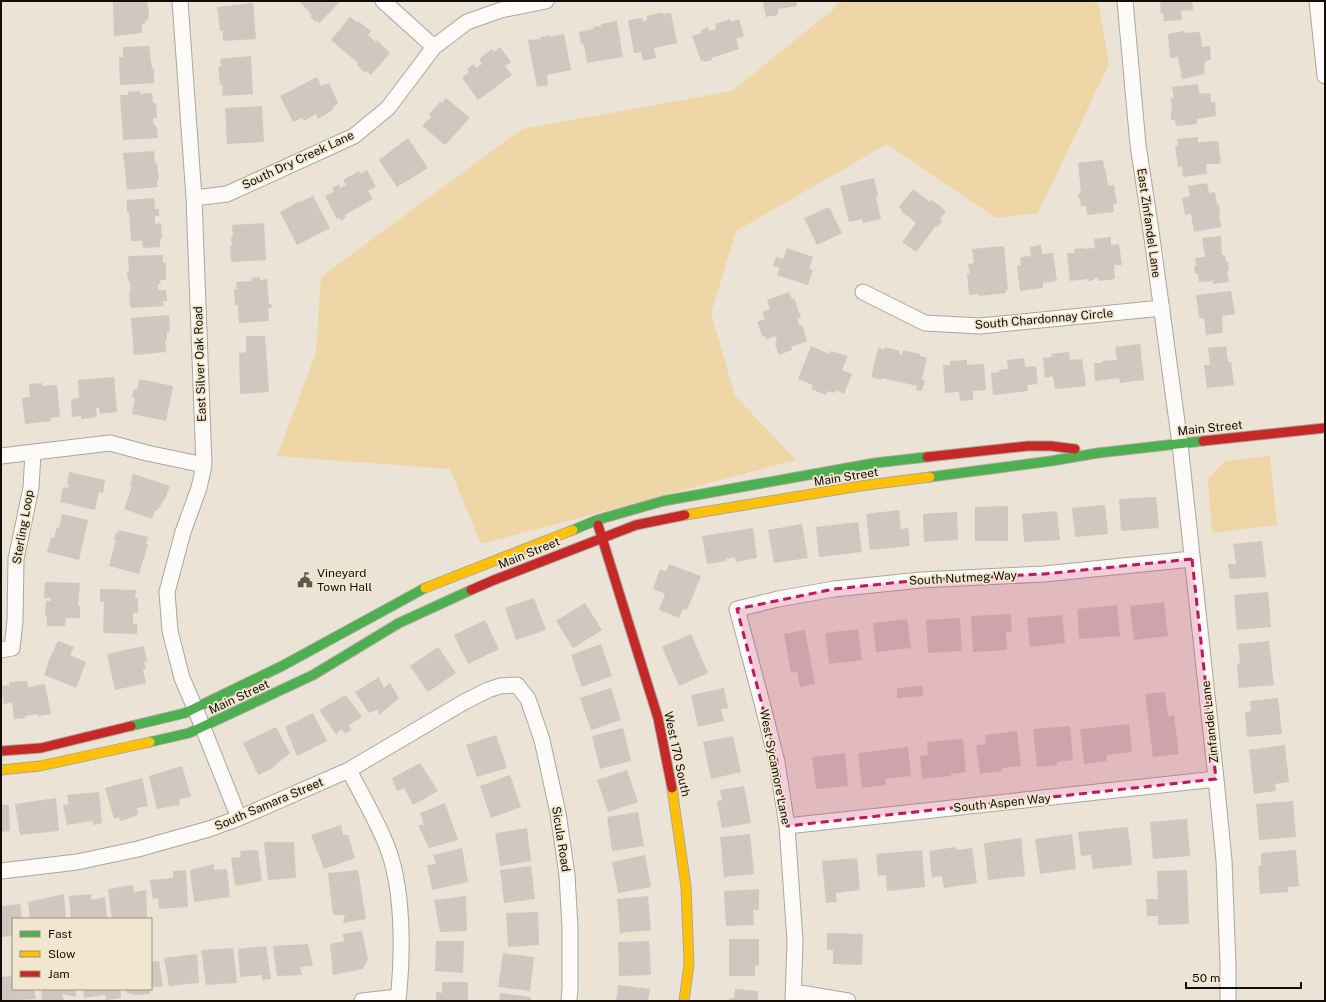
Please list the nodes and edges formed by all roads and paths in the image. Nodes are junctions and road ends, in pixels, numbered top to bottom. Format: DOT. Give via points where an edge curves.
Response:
graph roads {
  1 [pos="180,1"];
  2 [pos="384,1"];
  3 [pos="546,1"];
  4 [pos="1125,1"];
  5 [pos="1317,1"];
  6 [pos="434,47"];
  7 [pos="1325,76"];
  8 [pos="194,198"];
  9 [pos="863,292"];
  10 [pos="1162,308"];
  11 [pos="1325,428"];
  12 [pos="1180,444"];
  13 [pos="33,452"];
  14 [pos="1098,453"];
  15 [pos="1,456"];
  16 [pos="204,465"];
  17 [pos="597,520"];
  18 [pos="602,538"];
  19 [pos="1192,559"];
  20 [pos="736,609"];
  21 [pos="1,650"];
  22 [pos="517,685"];
  23 [pos="199,717"];
  24 [pos="1,751"];
  25 [pos="1,770"];
  26 [pos="349,770"];
  27 [pos="1216,779"];
  28 [pos="238,818"];
  29 [pos="787,826"];
  30 [pos="1,871"];
  31 [pos="793,997"];
  32 [pos="398,999"];
  33 [pos="362,1001"];
  34 [pos="569,1001"];
  35 [pos="684,1001"];
  36 [pos="848,1001"];
  37 [pos="1228,1001"];
  1 -- 8 [label="street, East Silver Oak Road"];
  2 -- 6 [label="street"];
  3 -- 6 [label="street, South Dry Creek Lane" via="501,10 467,22"];
  4 -- 10 [label="street, East Zinfandel Lane" via="1138,145"];
  5 -- 7 [label="street"];
  6 -- 8 [label="street, South Dry Creek Lane" via="388,108 354,136 227,194"];
  8 -- 16 [label="street, East Silver Oak Road"];
  9 -- 10 [label="street, South Chardonnay Circle" via="925,323 980,326"];
  10 -- 12 [label="street, East Zinfandel Lane"];
  11 -- 12 [label="street, Main Street"];
  12 -- 14 [label="street, Main Street"];
  12 -- 19 [label="street, Zinfandel Lane"];
  13 -- 15 [label="street"];
  13 -- 16 [label="street" via="110,443"];
  13 -- 21 [label="street, Sterling Loop" via="31,488 16,559 12,648"];
  14 -- 17 [label="street, Main Street" via="1074,448 1028,446 875,463 663,501"];
  14 -- 18 [label="street, Main Street" via="860,486 691,514 636,525"];
  16 -- 23 [label="street, East Silver Oak Road" via="200,488 183,532 167,592 170,631 182,678"];
  17 -- 18 [label="street, West 170 South"];
  17 -- 23 [label="street, Main Street" via="427,587 282,666"];
  18 -- 23 [label="street, Main Street" via="494,580 399,623 313,675"];
  18 -- 35 [label="street, West 170 South" via="658,718 675,804 686,887 688,964"];
  19 -- 20 [label="street, South Nutmeg Way" via="1044,574 913,581 834,589"];
  19 -- 27 [label="street, Zinfandel Lane"];
  20 -- 29 [label="street, West Sycamore Lane" via="777,762"];
  22 -- 26 [label="street, South Samara Street" via="500,686 464,702"];
  22 -- 34 [label="street, Sicula Road" via="528,699 542,740 558,813 567,875 570,920"];
  23 -- 24 [label="street, Main Street" via="185,713 41,748"];
  23 -- 25 [label="street, Main Street" via="189,733 40,766"];
  23 -- 28 [label="street, East Silver Oak Road"];
  26 -- 28 [label="street, South Samara Street"];
  26 -- 32 [label="street" via="387,844 398,882 401,958"];
  27 -- 29 [label="street, South Aspen Way"];
  27 -- 37 [label="street, Zinfandel Lane" via="1224,860"];
  28 -- 30 [label="street, South Samara Street" via="138,849 77,862"];
  29 -- 31 [label="street, West Sycamore Lane" via="795,941"];
  31 -- 36 [label="street"];
  32 -- 33 [label="street"];
}
